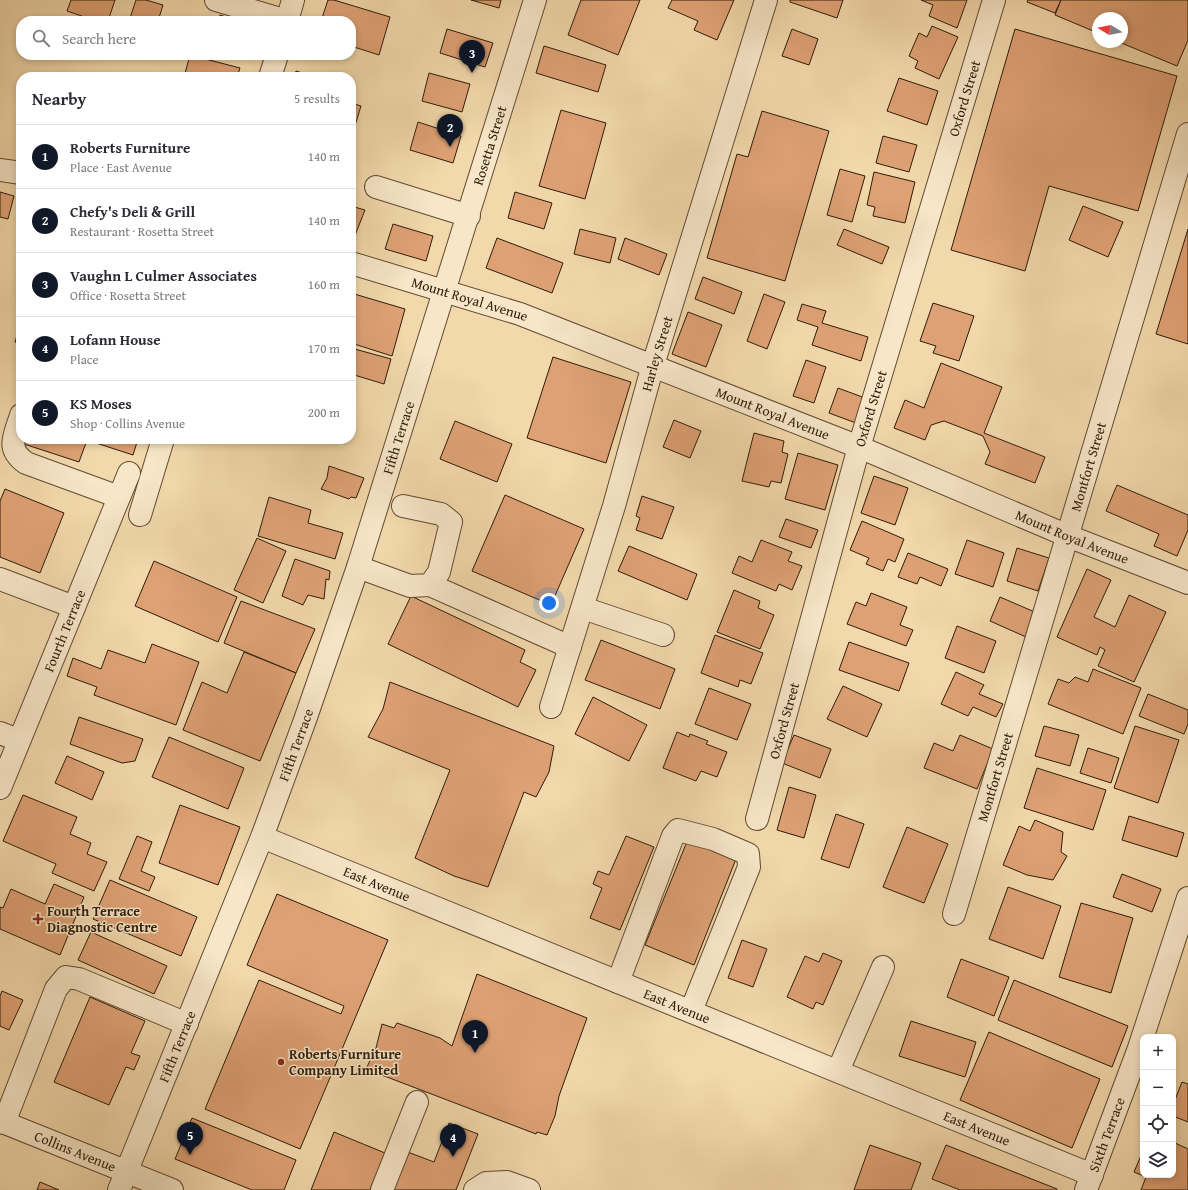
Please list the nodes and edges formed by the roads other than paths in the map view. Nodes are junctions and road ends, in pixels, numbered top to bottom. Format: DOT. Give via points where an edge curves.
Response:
graph roads {
  1 [pos="216,0"];
  2 [pos="293,0"];
  3 [pos="535,0"];
  4 [pos="766,0"];
  5 [pos="994,0"];
  6 [pos="270,16"];
  7 [pos="288,16"];
  8 [pos="275,60"];
  9 [pos="272,72"];
  10 [pos="1188,134"];
  11 [pos="0,170"];
  12 [pos="16,172"];
  13 [pos="376,187"];
  14 [pos="468,216"];
  15 [pos="356,264"];
  16 [pos="445,291"];
  17 [pos="653,365"];
  18 [pos="16,432"];
  19 [pos="161,444"];
  20 [pos="859,447"];
  21 [pos="129,473"];
  22 [pos="119,497"];
  23 [pos="404,506"];
  24 [pos="140,515"];
  25 [pos="1068,536"];
  26 [pos="358,567"];
  27 [pos="0,579"];
  28 [pos="1188,583"];
  29 [pos="430,585"];
  30 [pos="74,607"];
  31 [pos="583,608"];
  32 [pos="663,635"];
  33 [pos="570,647"];
  34 [pos="551,707"];
  35 [pos="9,736"];
  36 [pos="0,788"];
  37 [pos="757,820"];
  38 [pos="262,837"];
  39 [pos="1188,898"];
  40 [pos="954,914"];
  41 [pos="883,966"];
  42 [pos="618,982"];
  43 [pos="691,1011"];
  44 [pos="187,1024"];
  45 [pos="838,1071"];
  46 [pos="417,1102"];
  47 [pos="2,1122"];
  48 [pos="123,1182"];
  49 [pos="1089,1182"];
  50 [pos="172,1190"];
  51 [pos="382,1190"];
  52 [pos="475,1190"];
  53 [pos="529,1190"];
  1 -- 6 [label="street"];
  2 -- 7 [label="street"];
  3 -- 14 [label="street, Rosetta Street"];
  4 -- 17 [label="street, Harley Street"];
  5 -- 20 [label="street, Oxford Street"];
  8 -- 9 [label="street"];
  10 -- 25 [label="street, Montfort Street"];
  11 -- 12 [label="street"];
  13 -- 14 [label="street"];
  14 -- 16 [label="street, Rosetta Street"];
  15 -- 16 [label="street, Mount Royal Avenue"];
  16 -- 17 [label="street, Mount Royal Avenue" via="520,314"];
  16 -- 26 [label="street, Fifth Terrace"];
  17 -- 20 [label="street, Mount Royal Avenue"];
  17 -- 31 [label="street, Harley Street"];
  18 -- 22 [label="street" via="12,445 16,456 26,463"];
  19 -- 24 [label="street"];
  20 -- 25 [label="street, Mount Royal Avenue"];
  20 -- 37 [label="street, Oxford Street"];
  21 -- 22 [label="street, Fourth Terrace"];
  22 -- 30 [label="street, Fourth Terrace"];
  23 -- 29 [label="street" via="441,514 451,522 439,572"];
  25 -- 28 [label="street, Mount Royal Avenue"];
  25 -- 40 [label="street, Montfort Street"];
  26 -- 29 [label="street" via="410,586"];
  26 -- 38 [label="street, Fifth Terrace"];
  27 -- 30 [label="street"];
  29 -- 33 [label="street"];
  30 -- 35 [label="street, Fourth Terrace"];
  31 -- 32 [label="street"];
  31 -- 33 [label="street, Harley Street"];
  33 -- 34 [label="street, Harley Street"];
  35 -- 36 [label="street, Fourth Terrace"];
  38 -- 42 [label="street, East Avenue"];
  38 -- 44 [label="street, Fifth Terrace"];
  39 -- 49 [label="street, Sixth Terrace" via="1139,1048"];
  41 -- 45 [label="street"];
  42 -- 43 [label="street, East Avenue"];
  42 -- 43 [label="street" via="673,836 678,830 713,839 748,854 749,866"];
  43 -- 45 [label="street, East Avenue"];
  44 -- 47 [label="street" via="79,979 66,978 56,989"];
  44 -- 48 [label="street, Fifth Terrace"];
  45 -- 49 [label="street, East Avenue"];
  46 -- 51 [label="street"];
  47 -- 48 [label="street, Collins Avenue"];
  48 -- 50 [label="street, Collins Avenue"];
  52 -- 53 [label="street" via="486,1182 507,1182"];
}
